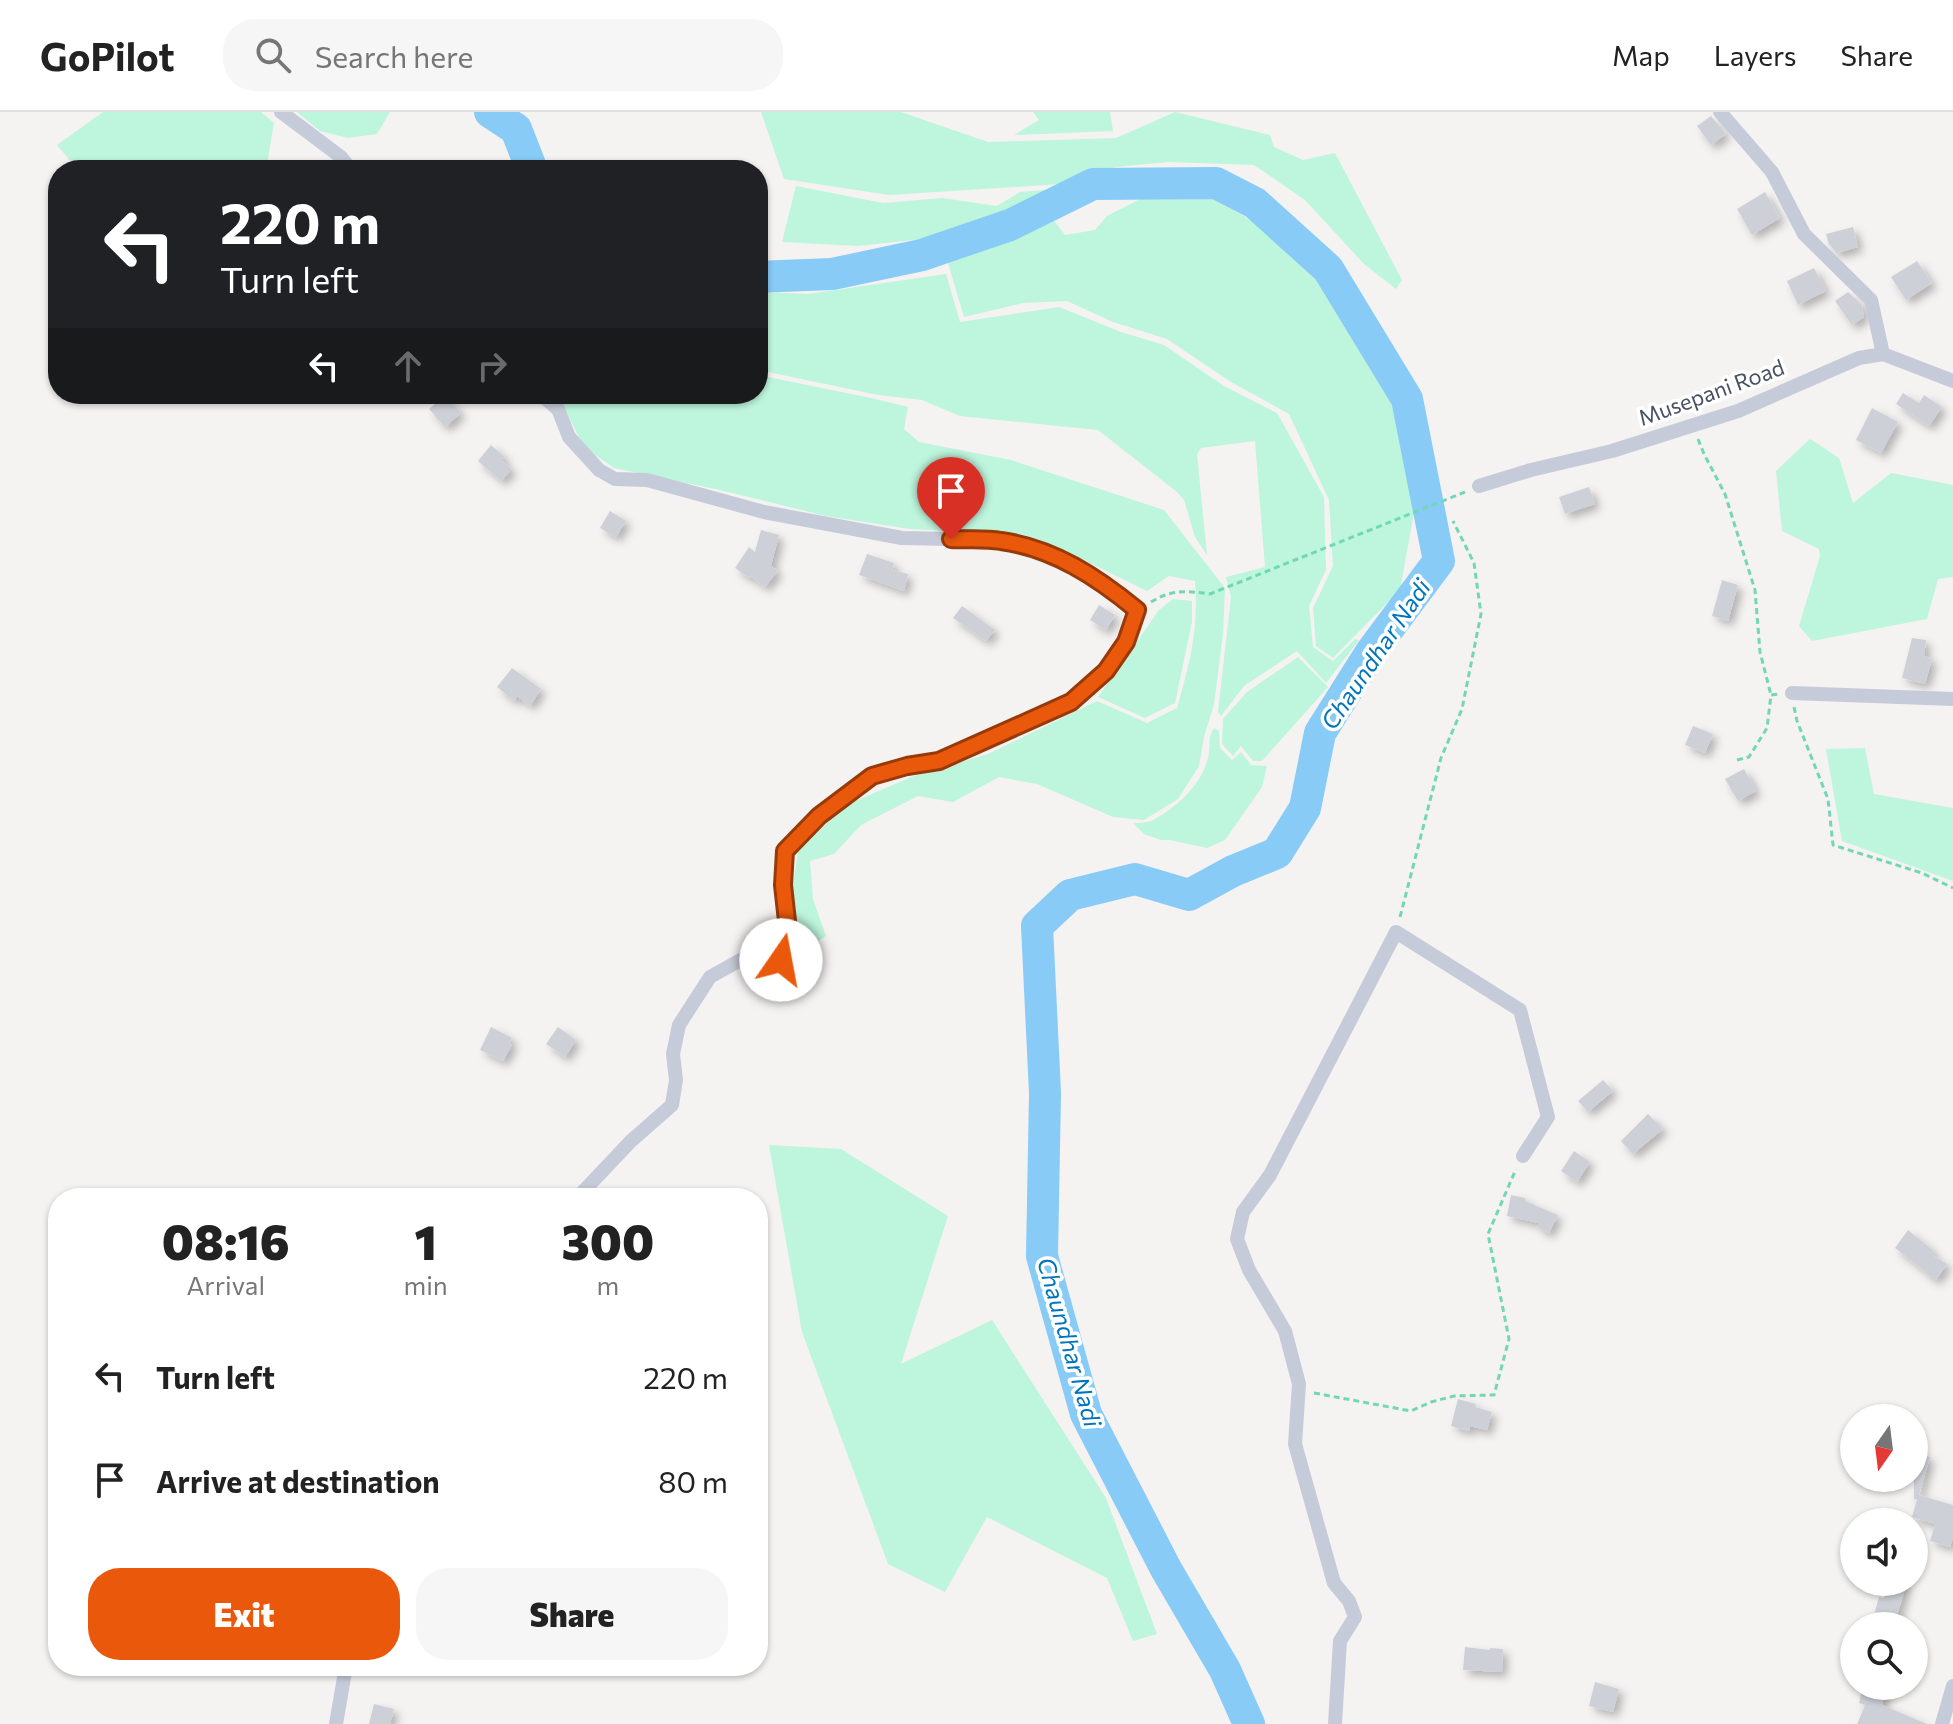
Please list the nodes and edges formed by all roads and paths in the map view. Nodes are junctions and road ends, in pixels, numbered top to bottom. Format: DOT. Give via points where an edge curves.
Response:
graph roads {
  1 [pos="281,112"];
  2 [pos="1720,112"];
  3 [pos="343,160"];
  4 [pos="1883,354"];
  5 [pos="1953,381"];
  6 [pos="552,404"];
  7 [pos="1692,424"];
  8 [pos="1479,486"];
  9 [pos="1453,521"];
  10 [pos="1137,610"];
  11 [pos="1792,693"];
  12 [pos="1771,695"];
  13 [pos="1953,699"];
  14 [pos="1737,760"];
  15 [pos="1953,888"];
  16 [pos="1396,932"];
  17 [pos="1523,1156"];
  18 [pos="586,1188"];
  19 [pos="1298,1390"];
  20 [pos="344,1676"];
  21 [pos="1953,1686"];
  22 [pos="336,1724"];
  23 [pos="1335,1724"];
  24 [pos="1942,1724"];
  1 -- 3 [label="street"];
  2 -- 4 [label="street" via="1772,172 1804,234 1871,300"];
  4 -- 5 [label="street"];
  4 -- 7 [label="street, Musepani Road" via="1859,358 1738,411"];
  6 -- 10 [label="street" via="569,437 599,470 615,479 647,480 764,512 902,538 1000,540 1046,551 1102,582"];
  7 -- 8 [label="street, Musepani Road"];
  7 -- 12 [label="path" via="1725,494 1755,590 1760,652"];
  8 -- 10 [label="path" via="1210,594 1164,594"];
  9 -- 16 [label="path" via="1474,563 1481,614 1462,709 1441,758"];
  10 -- 18 [label="street" via="1126,642 1106,671 1071,702 939,761 872,776 819,816 785,851 790,948 781,960 744,958 710,977 679,1025 672,1105"];
  11 -- 12 [label="path"];
  11 -- 13 [label="street"];
  11 -- 15 [label="path" via="1797,721 1828,799 1833,845"];
  12 -- 14 [label="path" via="1767,728 1749,757"];
  16 -- 17 [label="street" via="1520,1010 1548,1117"];
  16 -- 19 [label="street" via="1270,1175 1243,1212 1237,1239 1285,1331"];
  17 -- 19 [label="path" via="1488,1234 1509,1339 1494,1395 1454,1396 1411,1411"];
  19 -- 23 [label="street" via="1295,1444 1334,1583 1355,1617 1340,1641"];
  20 -- 22 [label="street"];
  21 -- 24 [label="street"];
}
